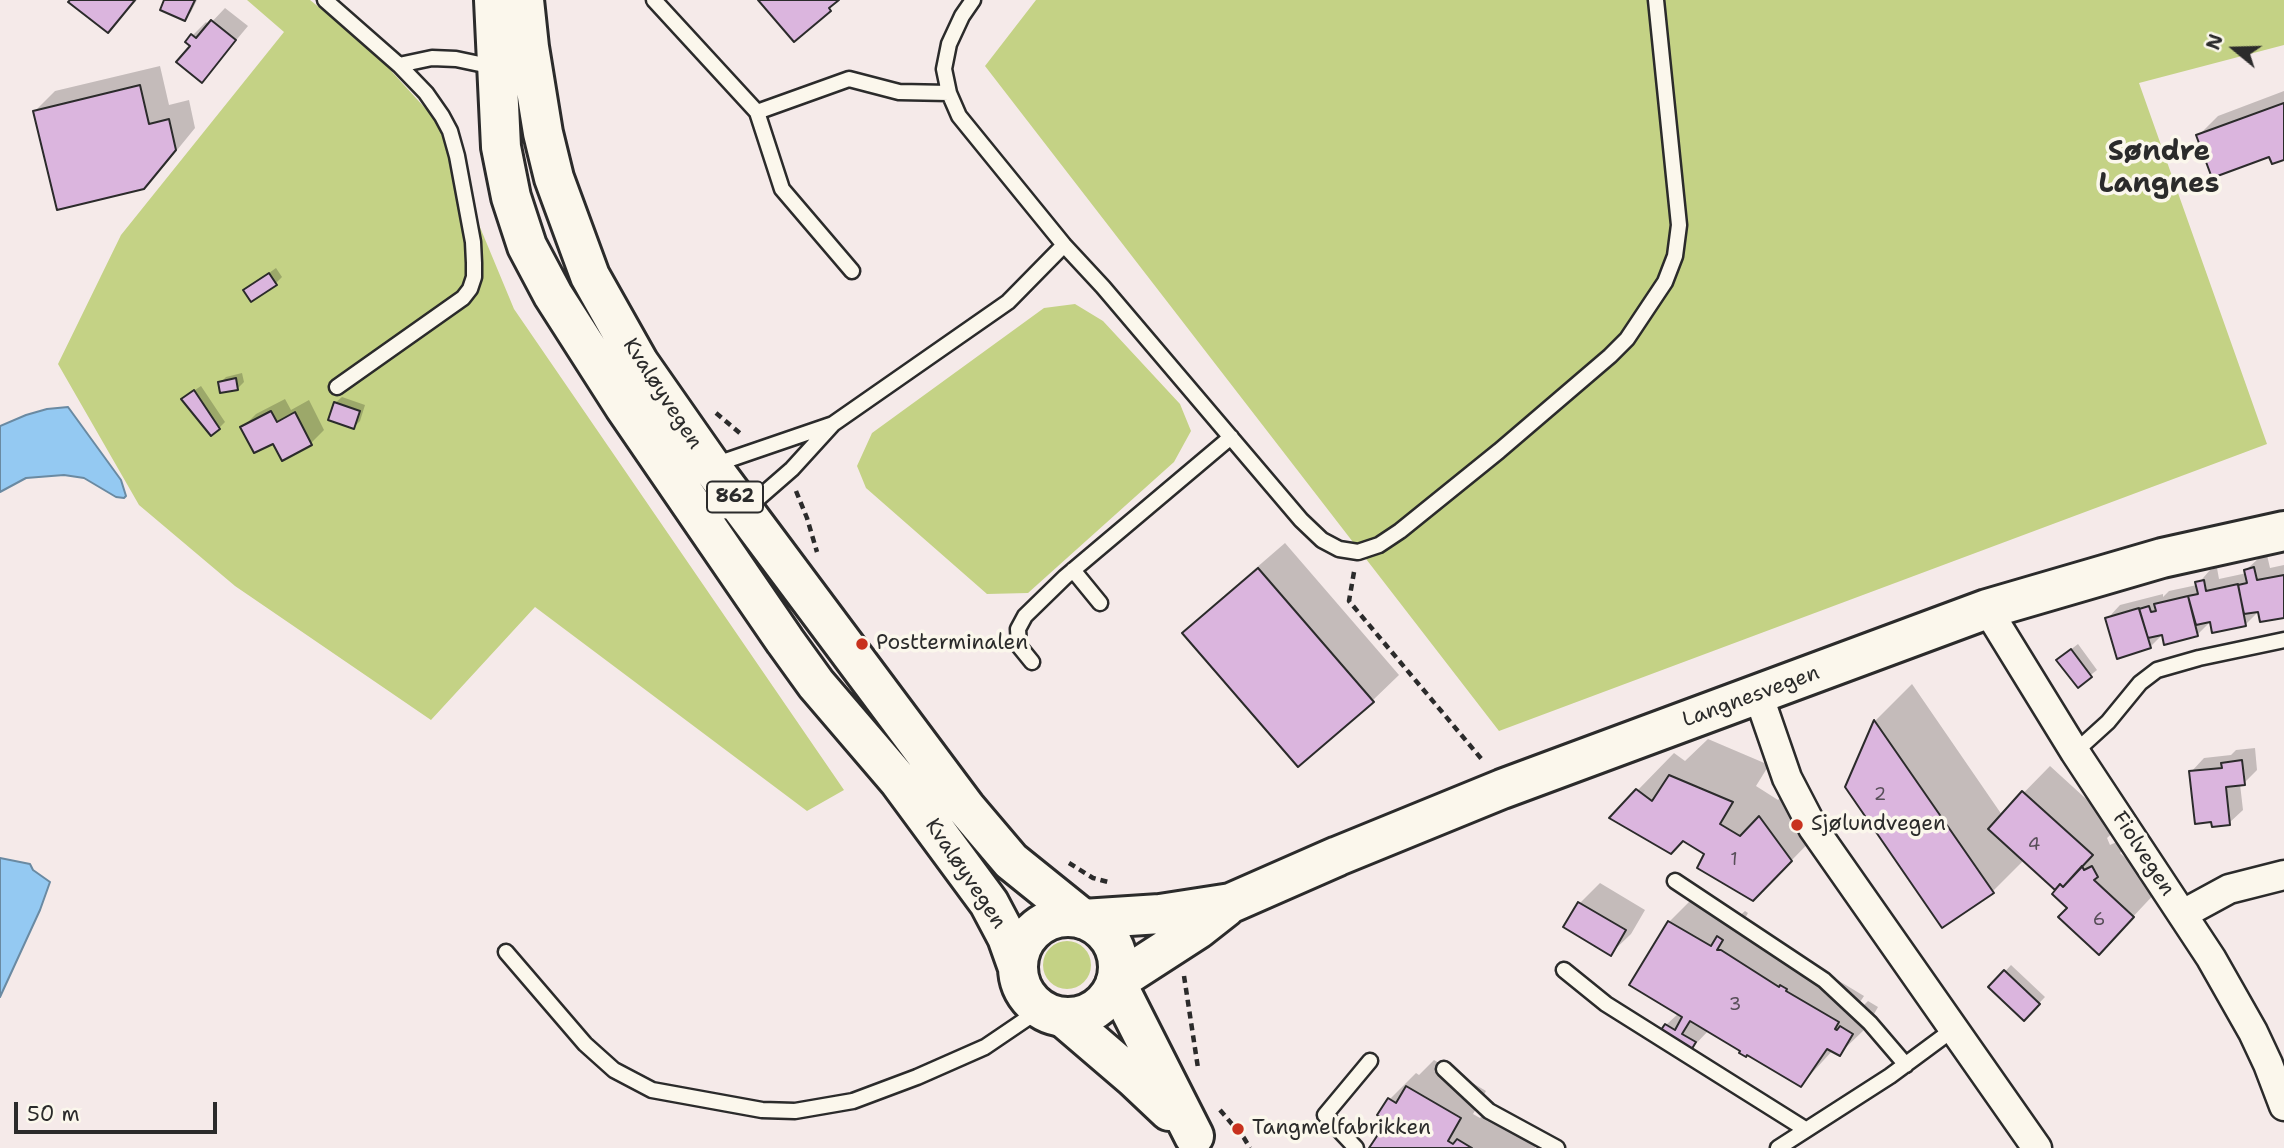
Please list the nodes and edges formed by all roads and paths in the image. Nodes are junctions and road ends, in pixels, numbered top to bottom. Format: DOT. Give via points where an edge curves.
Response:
graph roads {
  1 [pos="325,0"];
  2 [pos="494,0"];
  3 [pos="524,0"];
  4 [pos="654,0"];
  5 [pos="973,0"];
  6 [pos="1656,0"];
  7 [pos="399,65"];
  8 [pos="498,68"];
  9 [pos="949,93"];
  10 [pos="757,112"];
  11 [pos="1064,246"];
  12 [pos="852,271"];
  13 [pos="337,387"];
  14 [pos="713,410"];
  15 [pos="834,425"];
  16 [pos="743,435"];
  17 [pos="1231,437"];
  18 [pos="706,489"];
  19 [pos="796,491"];
  20 [pos="745,510"];
  21 [pos="2284,531"];
  22 [pos="1358,552"];
  23 [pos="820,560"];
  24 [pos="1073,570"];
  25 [pos="1100,603"];
  26 [pos="1987,609"];
  27 [pos="2284,639"];
  28 [pos="1032,662"];
  29 [pos="1758,694"];
  30 [pos="2075,752"];
  31 [pos="1502,789"];
  32 [pos="1066,860"];
  33 [pos="2284,875"];
  34 [pos="1675,881"];
  35 [pos="1114,883"];
  36 [pos="1231,903"];
  37 [pos="2183,914"];
  38 [pos="1083,919"];
  39 [pos="506,952"];
  40 [pos="1183,967"];
  41 [pos="1018,968"];
  42 [pos="1564,970"];
  43 [pos="1116,982"];
  44 [pos="1052,1013"];
  45 [pos="1955,1028"];
  46 [pos="1370,1061"];
  47 [pos="1906,1065"];
  48 [pos="1444,1069"];
  49 [pos="1201,1075"];
  50 [pos="1216,1105"];
  51 [pos="2284,1106"];
  52 [pos="1805,1129"];
  53 [pos="1199,1142"];
  54 [pos="1250,1148"];
  55 [pos="1356,1148"];
  56 [pos="1557,1148"];
  57 [pos="1778,1148"];
  58 [pos="2037,1148"];
  1 -- 7 [label="lane"];
  2 -- 8 [label="main road, Kvaløyvegen / 862"];
  3 -- 18 [label="main road, Kvaløyvegen / 862" via="543,133 575,239"];
  4 -- 10 [label="lane"];
  5 -- 9 [label="lane" via="949,44 944,69"];
  6 -- 22 [label="lane" via="1679,225 1675,256 1665,282 1627,339 1610,356 1419,516 1379,545"];
  7 -- 8 [label="lane" via="432,58"];
  7 -- 13 [label="lane" via="426,93 450,131 469,220 474,277 463,298"];
  8 -- 18 [label="main road, Kvaløyvegen / 862" via="501,147 527,246 610,384"];
  9 -- 10 [label="lane" via="899,92 849,79"];
  9 -- 11 [label="lane" via="959,116"];
  10 -- 12 [label="lane" via="782,189"];
  11 -- 15 [label="lane" via="1008,302"];
  11 -- 17 [label="lane"];
  14 -- 16 [label="path"];
  15 -- 18 [label="lane" via="728,460"];
  15 -- 20 [label="lane"];
  17 -- 22 [label="lane" via="1322,540"];
  17 -- 24 [label="lane"];
  18 -- 20 [label="main road, Kvaløyvegen / 862"];
  18 -- 41 [label="main road, Kvaløyvegen / 862" via="816,684 899,781 989,903"];
  19 -- 23 [label="path"];
  20 -- 38 [label="main road, Kvaløyvegen / 862" via="995,844"];
  21 -- 26 [label="main road, Langnesvegen" via="2151,561"];
  22 -- 31 [label="path" via="1349,601 1479,755"];
  24 -- 25 [label="lane"];
  24 -- 28 [label="lane" via="1025,616 1018,629 1019,646"];
  26 -- 29 [label="main road, Langnesvegen"];
  26 -- 30 [label="street, Fiolvegen"];
  27 -- 30 [label="lane" via="2157,670"];
  29 -- 31 [label="main road, Langnesvegen"];
  29 -- 45 [label="street" via="1787,778 1813,828"];
  30 -- 37 [label="street, Fiolvegen"];
  31 -- 36 [label="main road, Langnesvegen"];
  32 -- 35 [label="path" via="1093,878"];
  33 -- 37 [label="street" via="2229,890"];
  34 -- 47 [label="lane" via="1824,980"];
  36 -- 38 [label="main road, Langnesvegen"];
  36 -- 43 [label="main road, Langnesvegen"];
  37 -- 51 [label="street, Fiolvegen" via="2253,1032"];
  38 -- 41 [label="main road" via="1056,918 1032,931 1019,954"];
  38 -- 43 [label="main road, 862" via="1098,926 1116,951"];
  39 -- 44 [label="lane" via="585,1044 614,1070 653,1090 762,1110 795,1111 853,1101 928,1073"];
  40 -- 49 [label="path"];
  41 -- 44 [label="main road, 862" via="1031,1002"];
  42 -- 52 [label="lane" via="1606,1004"];
  43 -- 44 [label="main road" via="1110,995 1090,1013 1076,1017"];
  43 -- 53 [label="main road"];
  44 -- 53 [label="main road" via="1157,1099"];
  45 -- 47 [label="lane"];
  45 -- 58 [label="street"];
  46 -- 55 [label="lane" via="1325,1115"];
  47 -- 52 [label="lane"];
  48 -- 56 [label="lane" via="1489,1111"];
  50 -- 54 [label="path"];
  52 -- 57 [label="lane"];
}
